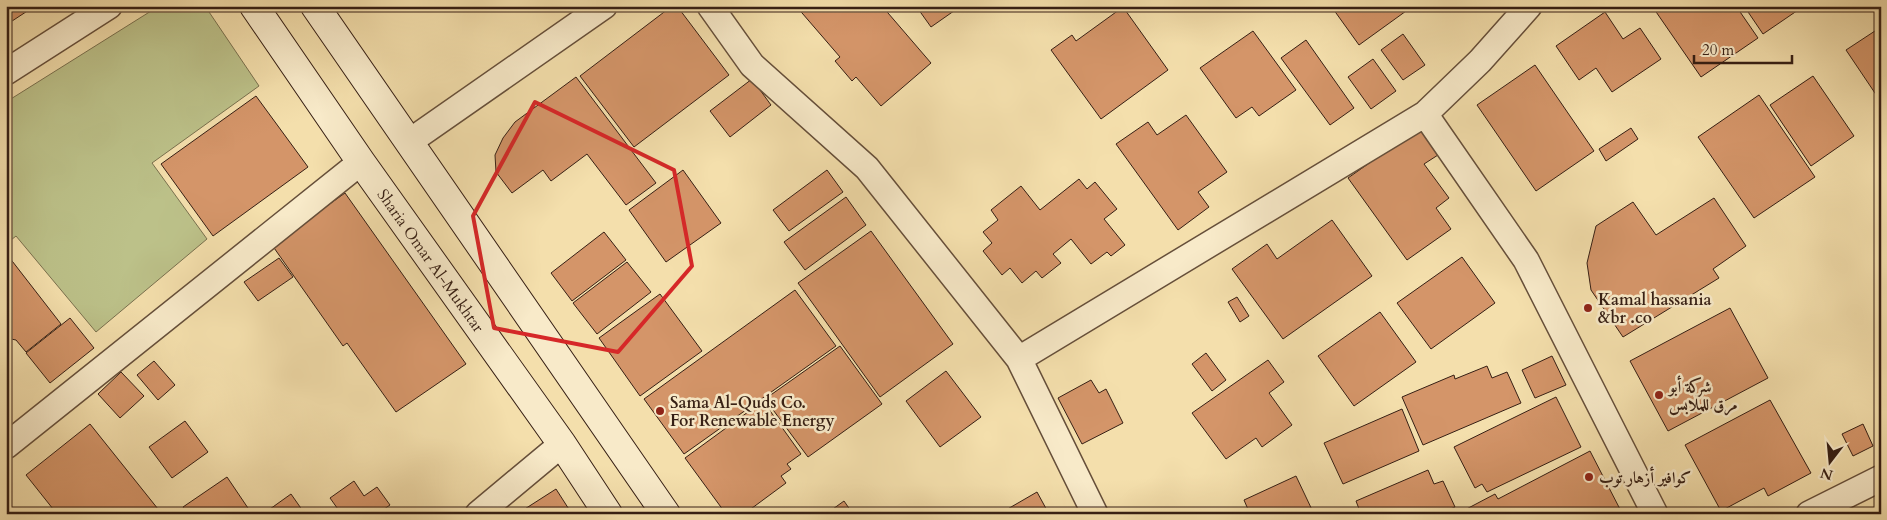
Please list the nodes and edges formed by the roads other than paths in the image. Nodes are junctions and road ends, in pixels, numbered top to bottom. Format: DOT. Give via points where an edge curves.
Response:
graph roads {
  1 [pos="109,6"];
  2 [pos="254,6"];
  3 [pos="315,6"];
  4 [pos="604,6"];
  5 [pos="710,6"];
  6 [pos="1529,6"];
  7 [pos="6,72"];
  8 [pos="1425,114"];
  9 [pos="409,142"];
  10 [pos="361,162"];
  11 [pos="1019,359"];
  12 [pos="562,444"];
  13 [pos="6,446"];
  14 [pos="1881,478"];
  15 [pos="478,514"];
  16 [pos="608,514"];
  17 [pos="666,514"];
  18 [pos="1095,514"];
  19 [pos="1655,514"];
  20 [pos="1809,514"];
  1 -- 7 [label="street"];
  2 -- 10 [label="main road, Sharia Omar Al-Mukhtar"];
  3 -- 9 [label="main road"];
  4 -- 9 [label="street"];
  5 -- 11 [label="street" via="752,65 867,168"];
  6 -- 8 [label="street"];
  8 -- 11 [label="street"];
  8 -- 19 [label="street" via="1526,260"];
  9 -- 17 [label="main road"];
  10 -- 12 [label="main road, Sharia Omar Al-Mukhtar"];
  10 -- 13 [label="street"];
  11 -- 18 [label="street"];
  12 -- 15 [label="street"];
  12 -- 16 [label="main road, Sharia Omar Al-Mukhtar"];
  14 -- 20 [label="street"];
}
